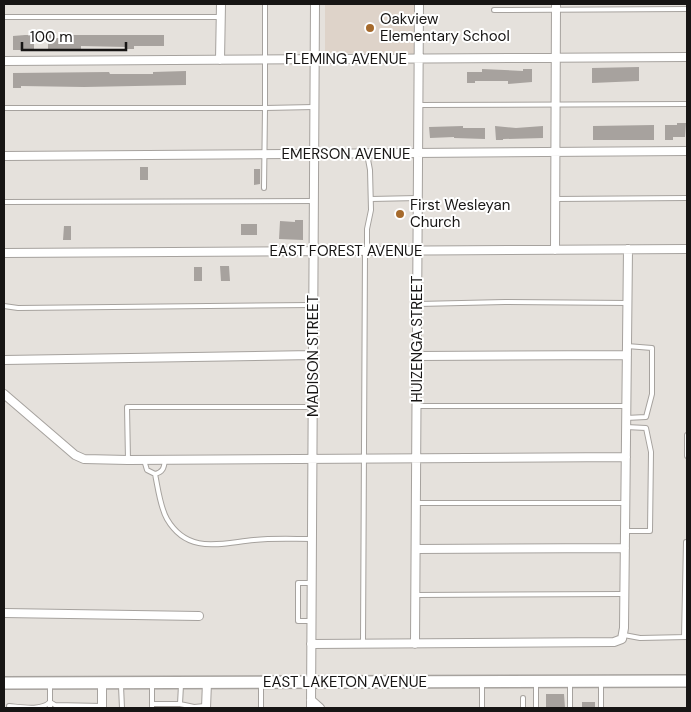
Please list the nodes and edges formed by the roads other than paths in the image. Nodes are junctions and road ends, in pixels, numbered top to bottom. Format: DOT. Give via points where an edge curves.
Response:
graph roads {
  1 [pos="220,4"];
  2 [pos="265,4"];
  3 [pos="315,4"];
  4 [pos="419,4"];
  5 [pos="556,7"];
  6 [pos="687,9"];
  7 [pos="494,10"];
  8 [pos="4,17"];
  9 [pos="220,17"];
  10 [pos="687,57"];
  11 [pos="418,58"];
  12 [pos="556,58"];
  13 [pos="265,59"];
  14 [pos="314,59"];
  15 [pos="220,60"];
  16 [pos="4,61"];
  17 [pos="555,104"];
  18 [pos="687,104"];
  19 [pos="418,105"];
  20 [pos="4,108"];
  21 [pos="265,108"];
  22 [pos="314,108"];
  23 [pos="687,151"];
  24 [pos="555,152"];
  25 [pos="418,153"];
  26 [pos="314,154"];
  27 [pos="367,154"];
  28 [pos="265,155"];
  29 [pos="4,156"];
  30 [pos="264,188"];
  31 [pos="418,198"];
  32 [pos="687,198"];
  33 [pos="371,199"];
  34 [pos="555,199"];
  35 [pos="314,201"];
  36 [pos="4,202"];
  37 [pos="628,249"];
  38 [pos="687,249"];
  39 [pos="555,250"];
  40 [pos="313,251"];
  41 [pos="366,251"];
  42 [pos="418,251"];
  43 [pos="4,253"];
  44 [pos="628,303"];
  45 [pos="418,304"];
  46 [pos="313,305"];
  47 [pos="4,306"];
  48 [pos="627,350"];
  49 [pos="313,355"];
  50 [pos="417,356"];
  51 [pos="4,360"];
  52 [pos="4,394"];
  53 [pos="417,406"];
  54 [pos="626,406"];
  55 [pos="313,407"];
  56 [pos="626,418"];
  57 [pos="626,427"];
  58 [pos="687,435"];
  59 [pos="687,456"];
  60 [pos="626,457"];
  61 [pos="365,458"];
  62 [pos="416,458"];
  63 [pos="312,459"];
  64 [pos="128,460"];
  65 [pos="144,460"];
  66 [pos="165,460"];
  67 [pos="155,474"];
  68 [pos="626,502"];
  69 [pos="416,503"];
  70 [pos="625,531"];
  71 [pos="312,539"];
  72 [pos="686,542"];
  73 [pos="625,548"];
  74 [pos="416,549"];
  75 [pos="311,583"];
  76 [pos="625,594"];
  77 [pos="416,595"];
  78 [pos="4,612"];
  79 [pos="199,616"];
  80 [pos="311,621"];
  81 [pos="623,637"];
  82 [pos="685,637"];
  83 [pos="311,644"];
  84 [pos="363,644"];
  85 [pos="415,644"];
  86 [pos="482,681"];
  87 [pos="536,681"];
  88 [pos="570,681"];
  89 [pos="601,681"];
  90 [pos="687,681"];
  91 [pos="181,682"];
  92 [pos="207,682"];
  93 [pos="261,682"];
  94 [pos="311,682"];
  95 [pos="4,683"];
  96 [pos="50,683"];
  97 [pos="102,683"];
  98 [pos="121,683"];
  99 [pos="152,683"];
  100 [pos="523,698"];
  101 [pos="50,702"];
  102 [pos="180,704"];
  103 [pos="311,704"];
  104 [pos="4,706"];
  105 [pos="152,706"];
  106 [pos="10,707"];
  107 [pos="102,707"];
  108 [pos="206,707"];
  109 [pos="50,708"];
  110 [pos="122,708"];
  111 [pos="194,708"];
  112 [pos="261,708"];
  113 [pos="320,708"];
  114 [pos="482,708"];
  115 [pos="523,708"];
  116 [pos="536,708"];
  117 [pos="570,708"];
  118 [pos="600,708"];
  1 -- 9 [label="street"];
  2 -- 13 [label="lane"];
  3 -- 14 [label="street, MADISON STREET"];
  4 -- 11 [label="street, HUIZENGA STREET"];
  5 -- 6 [label="lane"];
  5 -- 7 [label="lane"];
  5 -- 12 [label="street"];
  8 -- 9 [label="lane"];
  9 -- 15 [label="street"];
  10 -- 12 [label="street, FLEMING AVENUE"];
  11 -- 12 [label="street, FLEMING AVENUE"];
  11 -- 14 [label="street, FLEMING AVENUE"];
  11 -- 19 [label="street, HUIZENGA STREET"];
  12 -- 17 [label="street"];
  13 -- 14 [label="street, FLEMING AVENUE"];
  13 -- 15 [label="street, FLEMING AVENUE"];
  13 -- 21 [label="lane"];
  14 -- 22 [label="street, MADISON STREET"];
  15 -- 16 [label="street, FLEMING AVENUE"];
  17 -- 18 [label="lane"];
  17 -- 19 [label="lane"];
  17 -- 24 [label="street"];
  19 -- 25 [label="street, HUIZENGA STREET"];
  20 -- 21 [label="lane"];
  21 -- 22 [label="lane"];
  21 -- 28 [label="lane"];
  22 -- 26 [label="street, MADISON STREET"];
  23 -- 24 [label="street, EMERSON AVENUE"];
  24 -- 25 [label="street, EMERSON AVENUE"];
  24 -- 34 [label="street"];
  25 -- 27 [label="street, EMERSON AVENUE"];
  25 -- 31 [label="street, HUIZENGA STREET"];
  26 -- 27 [label="street, EMERSON AVENUE"];
  26 -- 28 [label="street, EMERSON AVENUE"];
  26 -- 35 [label="street, MADISON STREET"];
  27 -- 33 [label="lane"];
  28 -- 29 [label="street, EMERSON AVENUE"];
  28 -- 30 [label="lane"];
  31 -- 33 [label="lane"];
  31 -- 42 [label="street, HUIZENGA STREET"];
  32 -- 34 [label="lane"];
  33 -- 41 [label="lane"];
  34 -- 39 [label="street"];
  35 -- 36 [label="lane"];
  35 -- 40 [label="street, MADISON STREET"];
  37 -- 38 [label="street, EAST FOREST AVENUE"];
  37 -- 39 [label="street, EAST FOREST AVENUE"];
  37 -- 44 [label="street"];
  39 -- 42 [label="street, EAST FOREST AVENUE"];
  40 -- 41 [label="street, EAST FOREST AVENUE"];
  40 -- 43 [label="street, EAST FOREST AVENUE"];
  40 -- 46 [label="street, MADISON STREET"];
  41 -- 42 [label="street, EAST FOREST AVENUE"];
  41 -- 61 [label="lane"];
  42 -- 45 [label="street, HUIZENGA STREET"];
  44 -- 45 [label="lane"];
  44 -- 48 [label="street"];
  45 -- 50 [label="street, HUIZENGA STREET"];
  46 -- 47 [label="lane"];
  46 -- 49 [label="street, MADISON STREET"];
  48 -- 50 [label="street"];
  48 -- 54 [label="street"];
  48 -- 56 [label="lane" via="652,348 652,394 646,417"];
  49 -- 51 [label="street"];
  49 -- 55 [label="street, MADISON STREET"];
  50 -- 53 [label="street, HUIZENGA STREET"];
  52 -- 64 [label="street" via="75,455"];
  53 -- 54 [label="lane"];
  53 -- 62 [label="street, HUIZENGA STREET"];
  54 -- 56 [label="street"];
  55 -- 63 [label="street, MADISON STREET"];
  55 -- 64 [label="lane" via="128,407"];
  56 -- 57 [label="street"];
  57 -- 60 [label="street"];
  57 -- 70 [label="lane" via="646,428 651,452 650,531"];
  58 -- 59 [label="lane"];
  60 -- 62 [label="street"];
  60 -- 68 [label="street"];
  61 -- 62 [label="street"];
  61 -- 63 [label="street"];
  61 -- 84 [label="lane"];
  62 -- 69 [label="street, HUIZENGA STREET"];
  63 -- 66 [label="street"];
  63 -- 71 [label="street, MADISON STREET"];
  64 -- 65 [label="street"];
  65 -- 66 [label="street"];
  65 -- 67 [label="lane" via="147,470"];
  66 -- 67 [label="lane" via="164,469"];
  67 -- 71 [label="lane" via="166,517 174,528 198,543 217,546 254,540"];
  68 -- 69 [label="lane"];
  68 -- 70 [label="street"];
  69 -- 74 [label="street, HUIZENGA STREET"];
  70 -- 73 [label="street"];
  71 -- 75 [label="street, MADISON STREET"];
  72 -- 82 [label="lane"];
  73 -- 74 [label="street"];
  73 -- 76 [label="street"];
  74 -- 77 [label="street, HUIZENGA STREET"];
  75 -- 80 [label="street, MADISON STREET"];
  75 -- 80 [label="lane" via="298,583 298,621"];
  76 -- 77 [label="lane"];
  76 -- 81 [label="street"];
  77 -- 85 [label="street, HUIZENGA STREET"];
  78 -- 79 [label="street"];
  80 -- 83 [label="street, MADISON STREET"];
  81 -- 82 [label="lane"];
  81 -- 85 [label="street" via="614,642"];
  83 -- 84 [label="street"];
  83 -- 94 [label="street, MADISON STREET"];
  84 -- 85 [label="street"];
  86 -- 87 [label="main road, EAST LAKETON AVENUE"];
  86 -- 94 [label="main road, EAST LAKETON AVENUE"];
  86 -- 114 [label="lane"];
  87 -- 88 [label="main road, EAST LAKETON AVENUE"];
  87 -- 116 [label="lane"];
  88 -- 89 [label="main road, EAST LAKETON AVENUE"];
  88 -- 117 [label="lane"];
  89 -- 90 [label="main road, EAST LAKETON AVENUE"];
  89 -- 118 [label="lane"];
  91 -- 92 [label="main road, EAST LAKETON AVENUE"];
  91 -- 99 [label="main road, EAST LAKETON AVENUE"];
  91 -- 102 [label="lane"];
  92 -- 93 [label="main road, EAST LAKETON AVENUE"];
  92 -- 108 [label="street"];
  93 -- 94 [label="main road, EAST LAKETON AVENUE"];
  93 -- 112 [label="lane"];
  94 -- 103 [label="street, MADISON STREET"];
  95 -- 96 [label="main road, EAST LAKETON AVENUE"];
  96 -- 97 [label="main road, EAST LAKETON AVENUE"];
  96 -- 101 [label="lane"];
  97 -- 98 [label="main road, EAST LAKETON AVENUE"];
  97 -- 107 [label="street"];
  98 -- 99 [label="main road, EAST LAKETON AVENUE"];
  98 -- 110 [label="lane"];
  99 -- 105 [label="lane"];
  100 -- 115 [label="lane"];
  101 -- 106 [label="lane" via="46,706"];
  101 -- 107 [label="lane" via="55,705"];
  101 -- 109 [label="lane"];
  102 -- 105 [label="lane"];
  102 -- 111 [label="lane"];
  103 -- 113 [label="street"];
  104 -- 106 [label="lane"];
  108 -- 111 [label="lane"];
}
